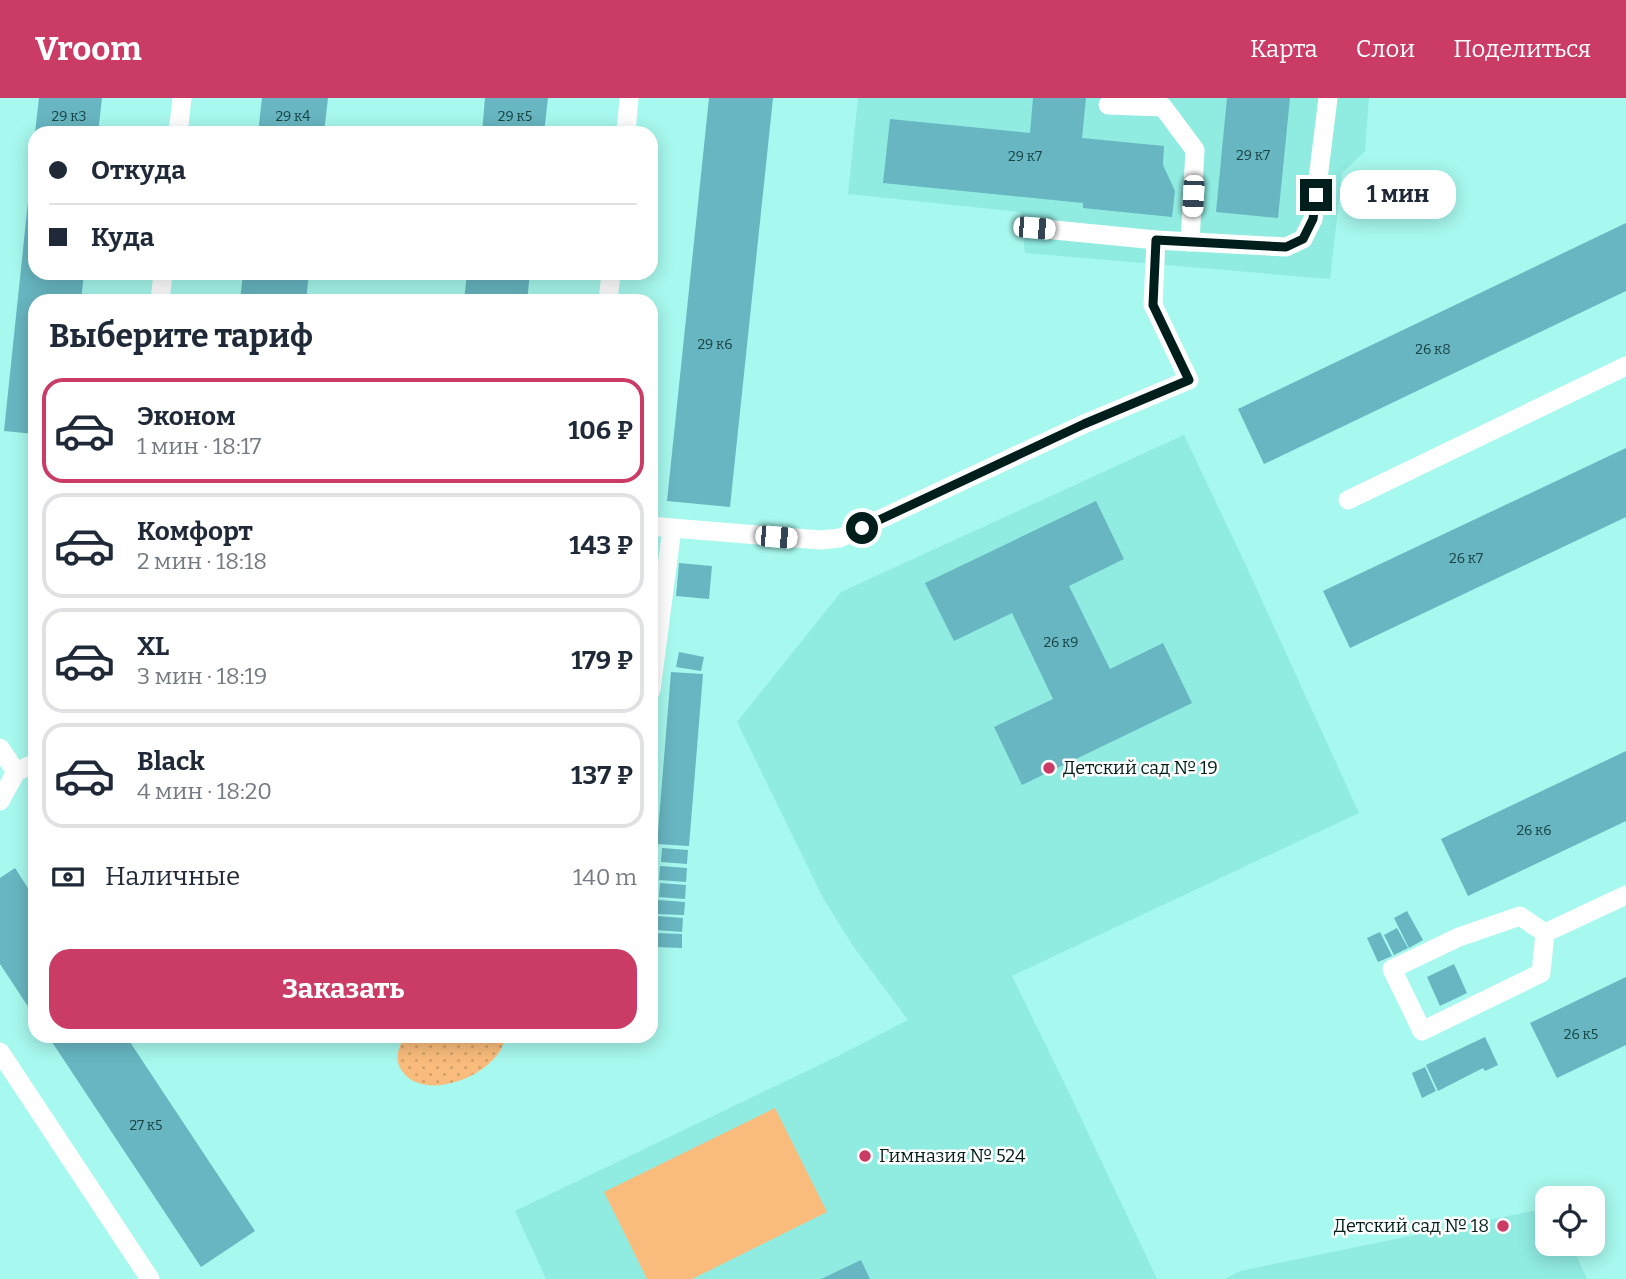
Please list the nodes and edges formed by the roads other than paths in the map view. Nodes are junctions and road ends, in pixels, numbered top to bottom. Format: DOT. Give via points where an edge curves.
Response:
graph roads {
  1 [pos="182,98"];
  2 [pos="629,98"];
  3 [pos="1328,98"];
  4 [pos="1108,105"];
  5 [pos="179,126"];
  6 [pos="626,126"];
  7 [pos="1034,228"];
  8 [pos="1156,240"];
  9 [pos="1190,242"];
  10 [pos="1626,366"];
  11 [pos="1348,500"];
  12 [pos="658,527"];
  13 [pos="672,528"];
  14 [pos="658,636"];
  15 [pos="0,747"];
  16 [pos="28,766"];
  17 [pos="16,772"];
  18 [pos="0,801"];
  19 [pos="1626,895"];
  20 [pos="1545,933"];
  21 [pos="0,1052"];
  22 [pos="150,1279"];
  1 -- 5 [label="lane"];
  2 -- 6 [label="lane"];
  3 -- 9 [label="lane" via="1313,219 1303,239 1286,247"];
  4 -- 9 [label="lane" via="1163,107 1195,150"];
  7 -- 8 [label="lane"];
  8 -- 9 [label="lane"];
  8 -- 13 [label="lane" via="1153,305 1189,380 840,538"];
  10 -- 11 [label="lane"];
  12 -- 13 [label="lane"];
  13 -- 14 [label="lane"];
  15 -- 17 [label="lane"];
  16 -- 17 [label="lane"];
  17 -- 18 [label="lane"];
  19 -- 20 [label="lane"];
  20 -- 20 [label="lane" via="1541,973 1422,1031 1392,969 1459,937 1520,916"];
  21 -- 22 [label="lane"];
}
